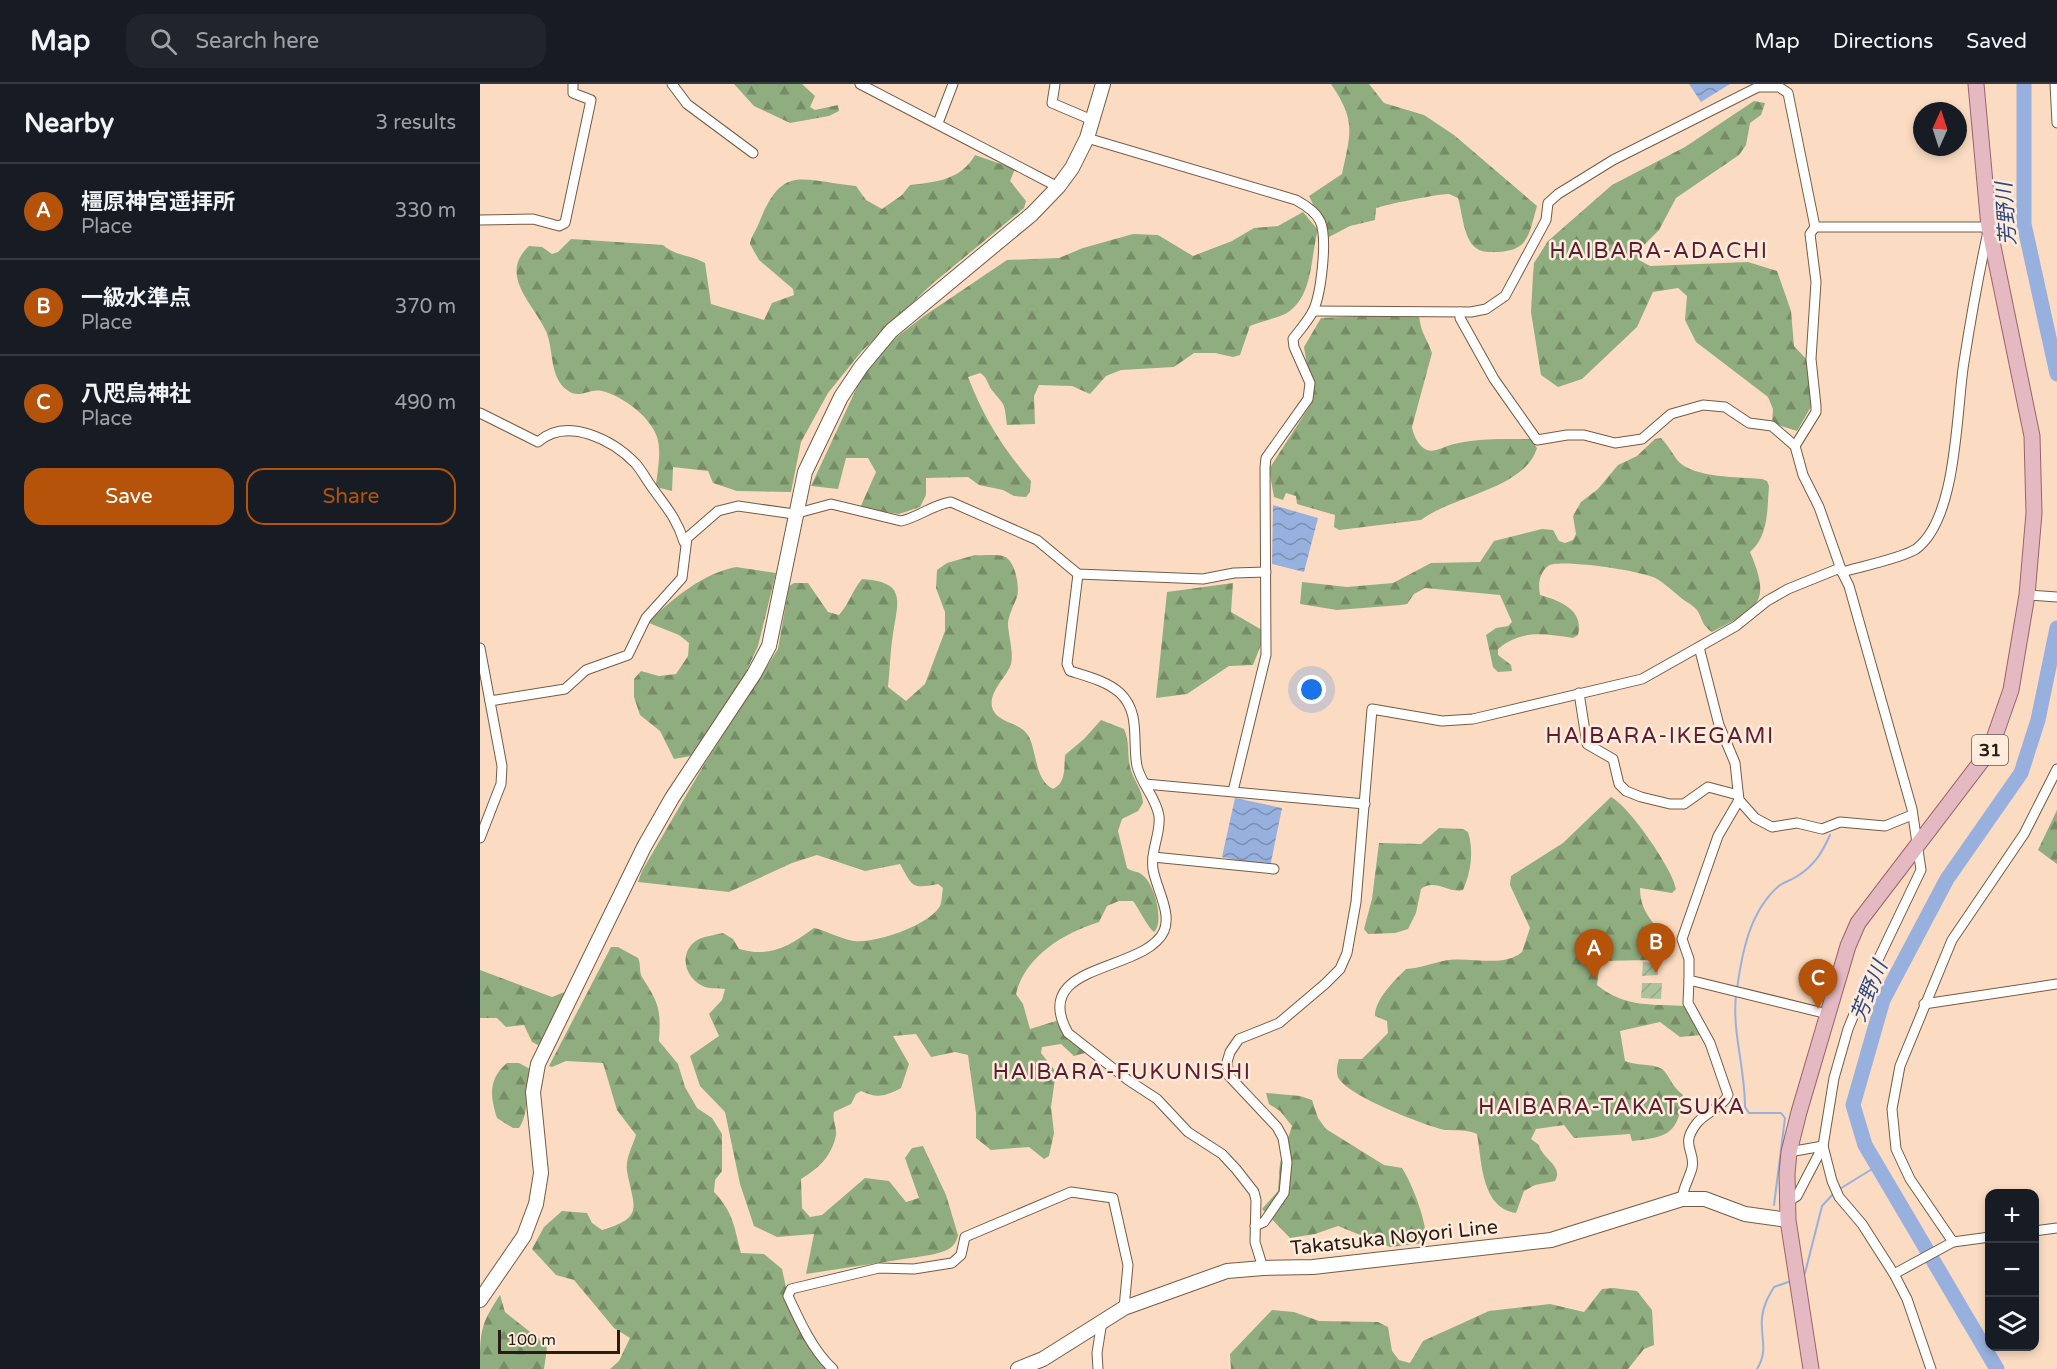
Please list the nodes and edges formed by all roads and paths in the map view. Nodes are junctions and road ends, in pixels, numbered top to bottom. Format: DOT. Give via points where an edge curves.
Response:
graph roads {
  1 [pos="573,84"];
  2 [pos="672,84"];
  3 [pos="860,84"];
  4 [pos="953,84"];
  5 [pos="1055,84"];
  6 [pos="1103,84"];
  7 [pos="1976,84"];
  8 [pos="2055,84"];
  9 [pos="1092,120"];
  10 [pos="938,123"];
  11 [pos="2057,123"];
  12 [pos="1087,138"];
  13 [pos="753,153"];
  14 [pos="1058,187"];
  15 [pos="480,219"];
  16 [pos="1815,227"];
  17 [pos="1989,227"];
  18 [pos="1313,311"];
  19 [pos="1460,312"];
  20 [pos="480,413"];
  21 [pos="1795,446"];
  22 [pos="794,514"];
  23 [pos="684,542"];
  24 [pos="1841,570"];
  25 [pos="1266,572"];
  26 [pos="1078,574"];
  27 [pos="2031,595"];
  28 [pos="2057,597"];
  29 [pos="1699,647"];
  30 [pos="480,648"];
  31 [pos="1579,693"];
  32 [pos="490,701"];
  33 [pos="2057,769"];
  34 [pos="1145,784"];
  35 [pos="1233,791"];
  36 [pos="1739,797"];
  37 [pos="1365,804"];
  38 [pos="1912,815"];
  39 [pos="480,838"];
  40 [pos="1918,845"];
  41 [pos="1153,857"];
  42 [pos="1274,869"];
  43 [pos="1689,980"];
  44 [pos="2057,984"];
  45 [pos="1924,1004"];
  46 [pos="1828,1014"];
  47 [pos="1823,1146"];
  48 [pos="1789,1152"];
  49 [pos="1682,1199"];
  50 [pos="1786,1203"];
  51 [pos="1788,1220"];
  52 [pos="1255,1226"];
  53 [pos="2057,1228"];
  54 [pos="2039,1230"];
  55 [pos="1985,1238"];
  56 [pos="1950,1244"];
  57 [pos="1263,1268"];
  58 [pos="1897,1273"];
  59 [pos="480,1300"];
  60 [pos="1124,1308"];
  61 [pos="1102,1319"];
  62 [pos="833,1369"];
  63 [pos="1018,1369"];
  64 [pos="1098,1369"];
  65 [pos="1810,1369"];
  66 [pos="1931,1369"];
  1 -- 15 [label="street" via="573,93 591,100 566,223 559,226 533,219"];
  2 -- 13 [label="street" via="687,104"];
  3 -- 10 [label="street"];
  4 -- 10 [label="street"];
  5 -- 9 [label="street" via="1052,103"];
  6 -- 9 [label="street"];
  7 -- 17 [label="main road, 31"];
  8 -- 11 [label="street"];
  9 -- 12 [label="street"];
  10 -- 14 [label="street"];
  12 -- 14 [label="street"];
  12 -- 18 [label="street" via="1296,200 1308,207 1320,221 1323,234 1320,288"];
  14 -- 22 [label="street" via="1032,214 918,306 861,367 841,396 813,454"];
  16 -- 17 [label="street"];
  16 -- 19 [label="street" via="1788,93 1779,87 1758,87 1613,160 1558,194 1548,203 1546,220 1504,296 1486,309"];
  16 -- 21 [label="street" via="1810,234 1816,282 1811,359 1816,412"];
  17 -- 24 [label="street" via="1963,365 1950,482 1940,513 1915,549"];
  17 -- 27 [label="main road, 31" via="2032,436"];
  18 -- 19 [label="street"];
  18 -- 25 [label="street" via="1293,339 1311,390 1264,467"];
  19 -- 21 [label="street" via="1494,379 1537,440 1568,435 1615,443 1642,439 1671,414 1703,405 1725,407 1749,423 1772,426"];
  20 -- 23 [label="street" via="538,442 545,435 573,429 621,452 637,465 676,519"];
  21 -- 24 [label="street"];
  22 -- 23 [label="street" via="724,507"];
  22 -- 26 [label="street" via="831,504 901,521 951,502 1037,540"];
  22 -- 59 [label="street" via="769,646 644,847 538,1064 533,1092 541,1173 536,1204 524,1236"];
  23 -- 32 [label="street" via="682,578 646,618 628,655 586,670 565,689"];
  24 -- 29 [label="street" via="1788,589"];
  24 -- 38 [label="street" via="1849,586"];
  25 -- 26 [label="street" via="1203,579"];
  25 -- 35 [label="street" via="1266,655"];
  26 -- 34 [label="street" via="1067,664 1070,671 1120,693 1134,716 1137,766"];
  27 -- 28 [label="street"];
  27 -- 40 [label="main road, 31" via="2000,727 1990,750"];
  29 -- 31 [label="street" via="1642,679"];
  29 -- 36 [label="street" via="1719,725 1735,763"];
  30 -- 32 [label="street"];
  31 -- 36 [label="street" via="1587,744 1613,759 1619,784 1626,791 1670,804 1684,804 1708,787"];
  31 -- 37 [label="street" via="1473,719 1442,721 1371,709"];
  32 -- 39 [label="street" via="502,766 501,784"];
  33 -- 45 [label="street" via="2024,834 1952,940"];
  34 -- 35 [label="street"];
  34 -- 41 [label="street" via="1159,815"];
  35 -- 37 [label="street"];
  36 -- 38 [label="street" via="1755,818 1772,827 1797,823 1822,829 1840,822 1885,826"];
  36 -- 43 [label="street" via="1718,836 1682,939 1689,959"];
  37 -- 52 [label="street" via="1356,902 1347,953 1340,969 1279,1023 1239,1039 1227,1062 1229,1076 1283,1138 1287,1162 1284,1193 1264,1222"];
  38 -- 40 [label="street"];
  40 -- 46 [label="main road, 31" via="1858,923"];
  40 -- 47 [label="street" via="1921,870 1848,1029 1834,1078"];
  41 -- 42 [label="street"];
  41 -- 52 [label="street" via="1167,920 1164,932 1155,942 1070,982 1060,1002 1062,1022 1068,1033 1157,1099 1188,1132 1222,1154 1254,1192"];
  43 -- 46 [label="street"];
  43 -- 49 [label="street" via="1688,1003 1710,1042 1728,1090 1727,1099 1701,1119 1690,1134 1687,1149 1692,1166"];
  44 -- 45 [label="street"];
  45 -- 56 [label="street" via="1900,1066 1892,1130 1910,1179"];
  46 -- 48 [label="main road, 31"];
  47 -- 48 [label="street"];
  47 -- 50 [label="street" via="1797,1196"];
  47 -- 58 [label="street" via="1839,1197"];
  48 -- 50 [label="main road, 31"];
  49 -- 51 [label="street, Takatsuka Noyori Line" via="1705,1199 1745,1214"];
  49 -- 57 [label="street, Takatsuka Noyori Line" via="1551,1240 1313,1268"];
  50 -- 51 [label="main road, 31"];
  51 -- 65 [label="main road, 31"];
  52 -- 57 [label="street"];
  53 -- 54 [label="street"];
  55 -- 56 [label="street"];
  56 -- 58 [label="street"];
  57 -- 60 [label="street, Takatsuka Noyori Line" via="1227,1271"];
  58 -- 66 [label="street"];
  60 -- 61 [label="street, Takatsuka Noyori Line"];
  60 -- 62 [label="street" via="1128,1265 1113,1198 1071,1192 965,1237 961,1256 952,1263 915,1269 879,1268 791,1289 789,1296 798,1315 823,1360"];
  61 -- 63 [label="street, Takatsuka Noyori Line" via="1043,1359"];
  61 -- 64 [label="street"];
}
